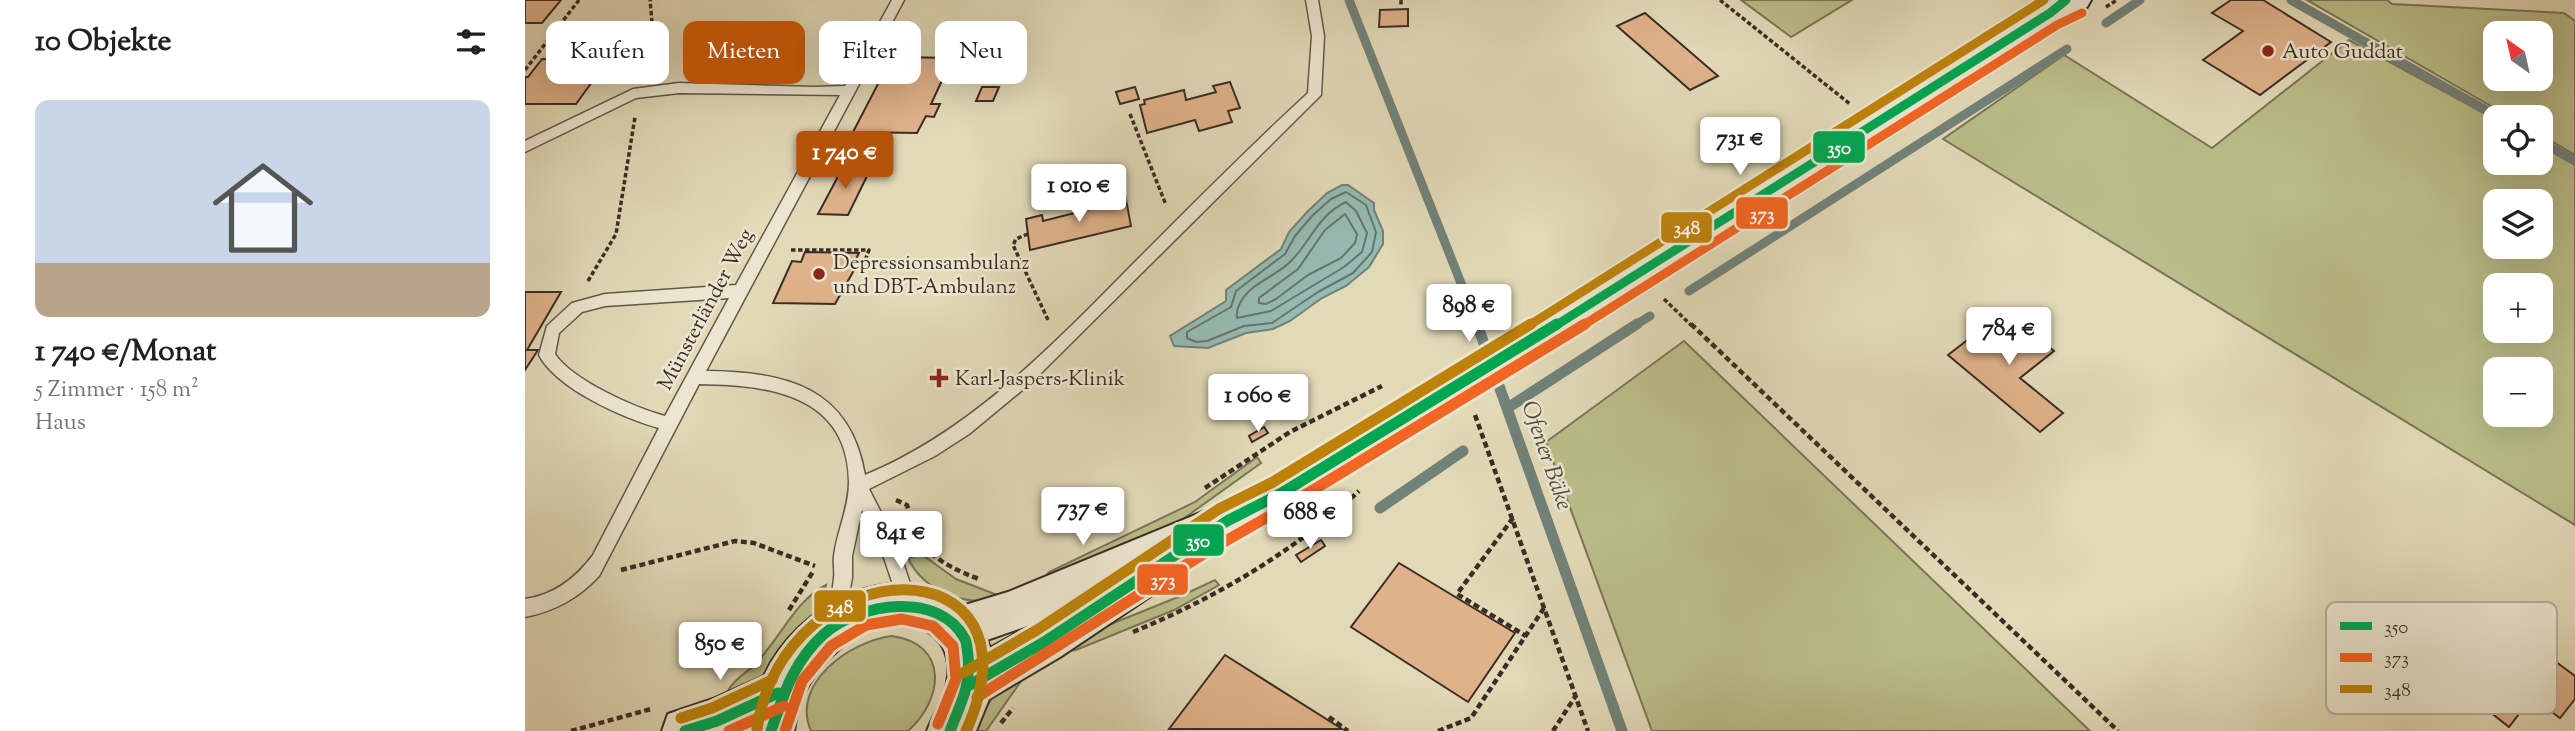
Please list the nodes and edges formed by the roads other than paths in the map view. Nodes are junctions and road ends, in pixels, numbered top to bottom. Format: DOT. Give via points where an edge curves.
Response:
graph roads {
  1 [pos="898,0"];
  2 [pos="1311,0"];
  3 [pos="2064,4"];
  4 [pos="850,90"];
  5 [pos="525,147"];
  6 [pos="741,291"];
  7 [pos="694,377"];
  8 [pos="669,424"];
  9 [pos="857,486"];
  10 [pos="1214,506"];
  11 [pos="908,604"];
  12 [pos="525,608"];
  13 [pos="834,626"];
  14 [pos="959,628"];
  15 [pos="970,685"];
  16 [pos="774,712"];
  17 [pos="672,719"];
  18 [pos="950,731"];
  1 -- 4 [label="lane, Münsterländer Weg"];
  2 -- 9 [label="lane" via="1318,36 1314,95 1018,384 933,450 893,473"];
  3 -- 10 [label="street" via="1514,351 1469,408 1280,494"];
  4 -- 5 [label="lane" via="679,88 633,94"];
  4 -- 6 [label="lane, Münsterländer Weg"];
  6 -- 7 [label="lane, Münsterländer Weg"];
  6 -- 8 [label="lane" via="605,300 577,307 552,330 547,355 553,364 628,410"];
  7 -- 8 [label="lane, Münsterländer Weg"];
  7 -- 9 [label="lane" via="756,379 782,384 818,400 831,411 849,440"];
  8 -- 12 [label="lane, Münsterländer Weg" via="591,573 554,599"];
  9 -- 11 [label="lane" via="888,544"];
  9 -- 13 [label="lane"];
  10 -- 14 [label="street" via="1011,612"];
  10 -- 15 [label="street" via="1044,642"];
  11 -- 13 [label="street" via="858,613"];
  11 -- 14 [label="street" via="936,611"];
  13 -- 16 [label="street" via="791,667"];
  14 -- 15 [label="street" via="972,664"];
  15 -- 18 [label="street"];
  16 -- 17 [label="street" via="717,721"];
}
